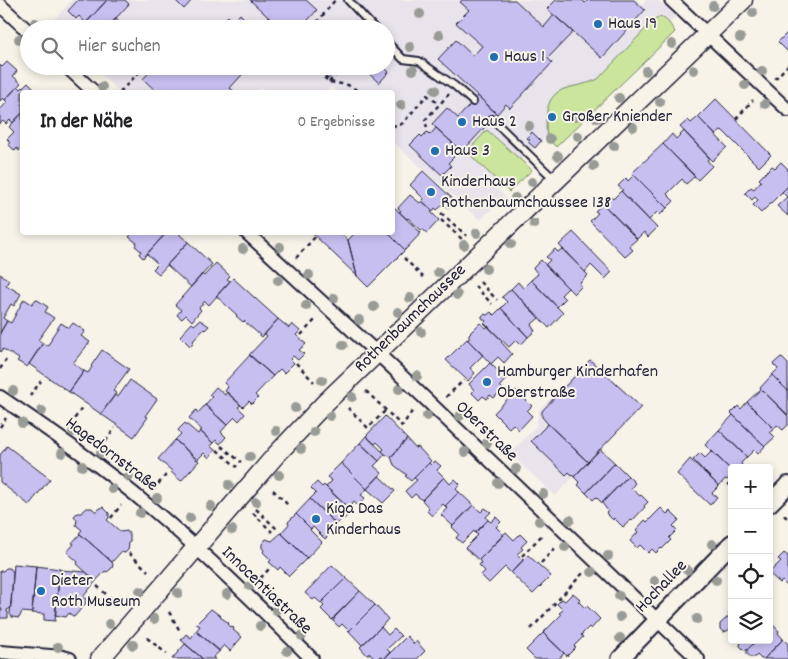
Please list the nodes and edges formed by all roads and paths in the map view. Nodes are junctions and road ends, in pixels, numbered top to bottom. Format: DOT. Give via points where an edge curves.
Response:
graph roads {
  1 [pos="335,0"];
  2 [pos="348,0"];
  3 [pos="671,0"];
  4 [pos="743,0"];
  5 [pos="0,5"];
  6 [pos="319,20"];
  7 [pos="367,20"];
  8 [pos="20,24"];
  9 [pos="708,34"];
  10 [pos="395,51"];
  11 [pos="788,65"];
  12 [pos="76,75"];
  13 [pos="136,75"];
  14 [pos="322,75"];
  15 [pos="336,75"];
  16 [pos="775,79"];
  17 [pos="329,82"];
  18 [pos="455,86"];
  19 [pos="92,90"];
  20 [pos="122,90"];
  21 [pos="357,90"];
  22 [pos="753,100"];
  23 [pos="473,102"];
  24 [pos="439,104"];
  25 [pos="788,110"];
  26 [pos="492,119"];
  27 [pos="736,120"];
  28 [pos="395,126"];
  29 [pos="427,128"];
  30 [pos="555,180"];
  31 [pos="442,213"];
  32 [pos="441,220"];
  33 [pos="249,235"];
  34 [pos="467,236"];
  35 [pos="315,237"];
  36 [pos="463,240"];
  37 [pos="296,258"];
  38 [pos="404,258"];
  39 [pos="423,277"];
  40 [pos="480,282"];
  41 [pos="475,286"];
  42 [pos="497,300"];
  43 [pos="492,304"];
  44 [pos="316,319"];
  45 [pos="301,335"];
  46 [pos="376,352"];
  47 [pos="6,360"];
  48 [pos="296,363"];
  49 [pos="0,369"];
  50 [pos="464,380"];
  51 [pos="41,381"];
  52 [pos="314,382"];
  53 [pos="366,391"];
  54 [pos="30,396"];
  55 [pos="0,397"];
  56 [pos="446,397"];
  57 [pos="82,408"];
  58 [pos="348,408"];
  59 [pos="386,410"];
  60 [pos="413,410"];
  61 [pos="6,418"];
  62 [pos="70,425"];
  63 [pos="0,427"];
  64 [pos="115,428"];
  65 [pos="221,446"];
  66 [pos="101,448"];
  67 [pos="217,450"];
  68 [pos="241,462"];
  69 [pos="237,467"];
  70 [pos="166,475"];
  71 [pos="788,485"];
  72 [pos="153,490"];
  73 [pos="273,490"];
  74 [pos="773,500"];
  75 [pos="121,505"];
  76 [pos="290,507"];
  77 [pos="256,509"];
  78 [pos="253,513"];
  79 [pos="784,515"];
  80 [pos="111,518"];
  81 [pos="788,519"];
  82 [pos="277,529"];
  83 [pos="272,532"];
  84 [pos="544,533"];
  85 [pos="558,546"];
  86 [pos="728,547"];
  87 [pos="196,548"];
  88 [pos="128,553"];
  89 [pos="522,556"];
  90 [pos="541,563"];
  91 [pos="269,569"];
  92 [pos="148,571"];
  93 [pos="584,572"];
  94 [pos="255,584"];
  95 [pos="97,586"];
  96 [pos="118,606"];
  97 [pos="169,612"];
  98 [pos="657,620"];
  99 [pos="531,629"];
  100 [pos="180,631"];
  101 [pos="147,638"];
  102 [pos="0,652"];
  103 [pos="167,654"];
  104 [pos="70,659"];
  105 [pos="100,659"];
  106 [pos="312,659"];
  107 [pos="620,659"];
  108 [pos="698,659"];
  1 -- 6 [label="path"];
  2 -- 7 [label="lane"];
  3 -- 9 [label="street"];
  4 -- 9 [label="main road, Rothenbaumchaussee"];
  5 -- 8 [label="street"];
  9 -- 25 [label="street"];
  9 -- 30 [label="main road, Rothenbaumchaussee"];
  10 -- 18 [label="lane" via="403,59 419,61"];
  11 -- 16 [label="path"];
  12 -- 19 [label="street"];
  13 -- 20 [label="path"];
  14 -- 17 [label="path"];
  15 -- 17 [label="path"];
  17 -- 21 [label="path"];
  18 -- 23 [label="lane"];
  18 -- 24 [label="path"];
  22 -- 27 [label="path"];
  24 -- 28 [label="path" via="428,95 402,123"];
  24 -- 29 [label="path" via="425,120"];
  26 -- 30 [label="lane"];
  30 -- 46 [label="main road, Rothenbaumchaussee"];
  31 -- 34 [label="path"];
  32 -- 36 [label="path"];
  33 -- 46 [label="street, Oberstraße"];
  35 -- 37 [label="path"];
  38 -- 39 [label="path"];
  40 -- 42 [label="path"];
  41 -- 43 [label="path"];
  44 -- 45 [label="path"];
  46 -- 87 [label="main road, Rothenbaumchaussee" via="304,424"];
  46 -- 98 [label="street, Oberstraße"];
  47 -- 49 [label="path"];
  48 -- 52 [label="path"];
  50 -- 56 [label="path"];
  51 -- 54 [label="path"];
  53 -- 59 [label="path"];
  55 -- 87 [label="street, Hagedornstraße" via="111,476"];
  57 -- 62 [label="path"];
  58 -- 59 [label="path" via="368,428"];
  59 -- 60 [label="path" via="402,426"];
  61 -- 63 [label="path"];
  64 -- 66 [label="path"];
  65 -- 68 [label="path"];
  67 -- 69 [label="path"];
  70 -- 72 [label="path"];
  71 -- 74 [label="street"];
  73 -- 76 [label="path"];
  75 -- 80 [label="path"];
  77 -- 82 [label="path"];
  78 -- 83 [label="path"];
  79 -- 81 [label="path"];
  84 -- 89 [label="path"];
  85 -- 90 [label="path"];
  86 -- 98 [label="street, Hochallee"];
  87 -- 105 [label="main road, Rothenbaumchaussee"];
  87 -- 106 [label="street, Innocentiastraße"];
  88 -- 92 [label="path"];
  91 -- 94 [label="path"];
  93 -- 99 [label="path"];
  95 -- 96 [label="path"];
  97 -- 100 [label="path"];
  98 -- 107 [label="street, Hochallee"];
  98 -- 108 [label="street, Oberstraße"];
  101 -- 103 [label="path"];
  102 -- 104 [label="street"];
}
